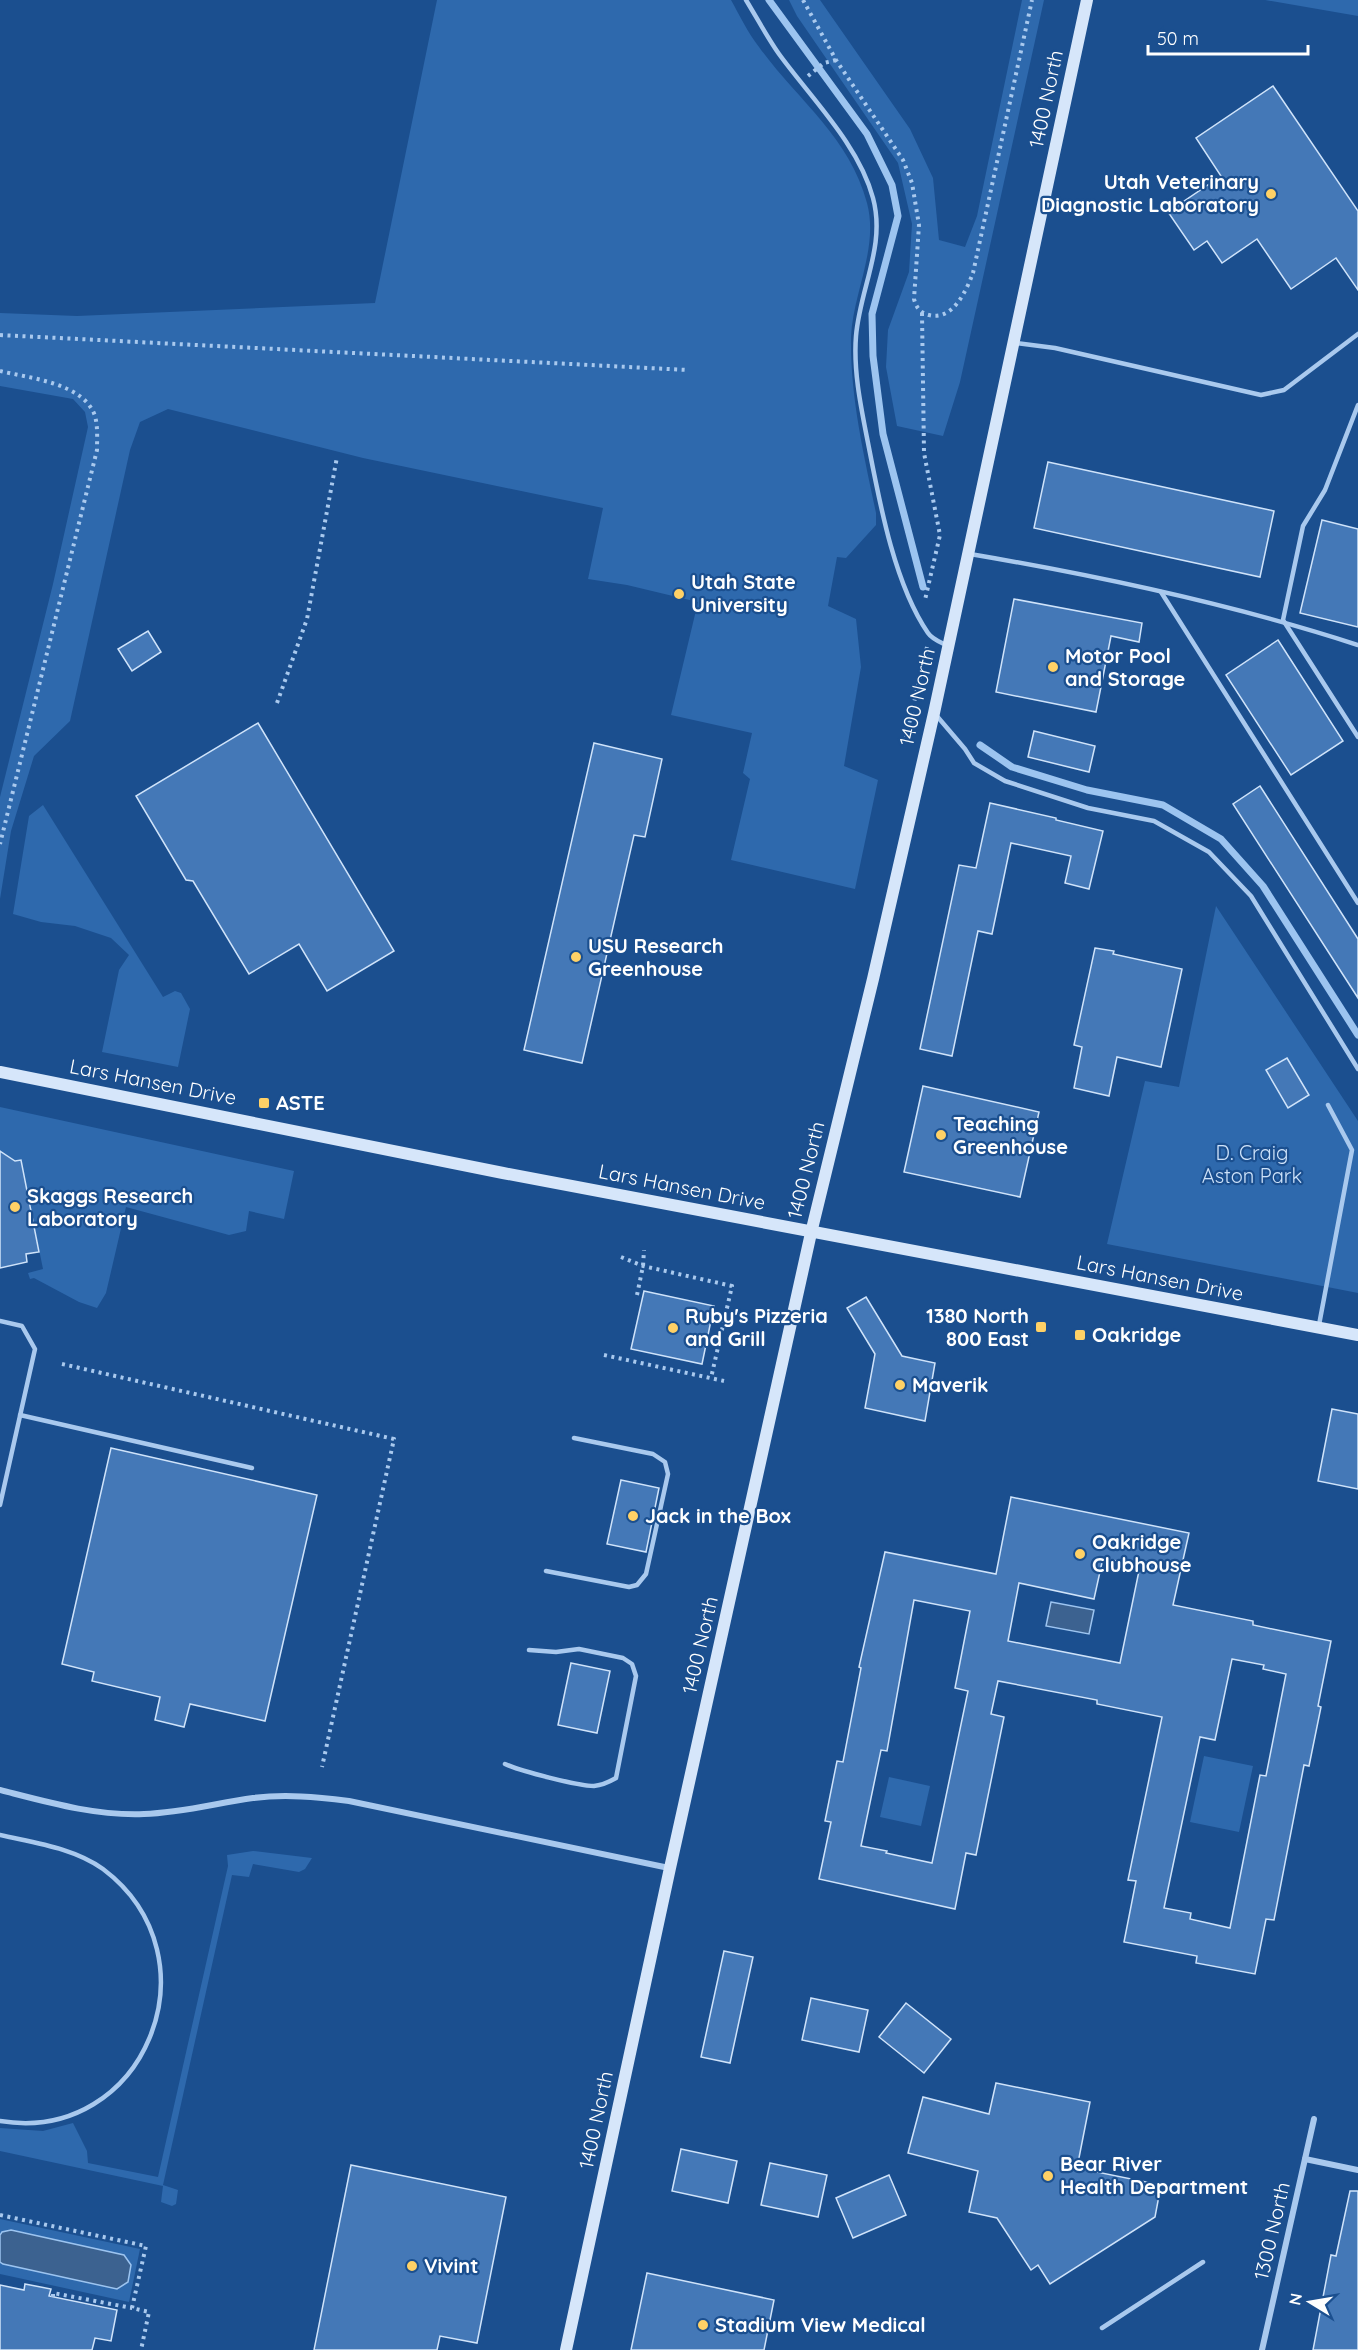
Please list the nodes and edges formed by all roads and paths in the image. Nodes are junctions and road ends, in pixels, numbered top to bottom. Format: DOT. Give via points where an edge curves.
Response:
graph roads {
  1 [pos="746,0"];
  2 [pos="803,0"];
  3 [pos="1032,0"];
  4 [pos="1087,0"];
  5 [pos="836,60"];
  6 [pos="808,76"];
  7 [pos="922,313"];
  8 [pos="1358,334"];
  9 [pos="0,335"];
  10 [pos="1013,343"];
  11 [pos="688,370"];
  12 [pos="0,371"];
  13 [pos="1358,405"];
  14 [pos="337,457"];
  15 [pos="968,554"];
  16 [pos="1161,592"];
  17 [pos="920,619"];
  18 [pos="1283,620"];
  19 [pos="929,636"];
  20 [pos="1358,645"];
  21 [pos="948,646"];
  22 [pos="277,703"];
  23 [pos="934,713"];
  24 [pos="906,737"];
  25 [pos="1358,737"];
  26 [pos="0,844"];
  27 [pos="1358,903"];
  28 [pos="1358,1069"];
  29 [pos="0,1072"];
  30 [pos="1328,1105"];
  31 [pos="811,1233"];
  32 [pos="644,1250"];
  33 [pos="621,1257"];
  34 [pos="643,1266"];
  35 [pos="637,1295"];
  36 [pos="0,1321"];
  37 [pos="1319,1328"];
  38 [pos="1358,1335"];
  39 [pos="604,1355"];
  40 [pos="62,1364"];
  41 [pos="711,1378"];
  42 [pos="724,1381"];
  43 [pos="20,1415"];
  44 [pos="574,1438"];
  45 [pos="252,1468"];
  46 [pos="0,1505"];
  47 [pos="546,1570"];
  48 [pos="529,1650"];
  49 [pos="505,1764"];
  50 [pos="322,1767"];
  51 [pos="0,1790"];
  52 [pos="0,1835"];
  53 [pos="670,1868"];
  54 [pos="1314,2119"];
  55 [pos="0,2121"];
  56 [pos="1305,2158"];
  57 [pos="1358,2170"];
  58 [pos="0,2215"];
  59 [pos="1203,2262"];
  60 [pos="53,2297"];
  61 [pos="132,2308"];
  62 [pos="1102,2328"];
  63 [pos="141,2350"];
  64 [pos="566,2350"];
  65 [pos="1262,2350"];
  1 -- 17 [label="lane" via="777,52 851,150 872,195 877,239 858,317 857,372 882,517 908,596"];
  2 -- 5 [label="path"];
  3 -- 7 [label="path" via="973,273 953,308 937,316"];
  4 -- 10 [label="main road, 1400 North"];
  5 -- 6 [label="path" via="824,63"];
  5 -- 7 [label="path" via="903,160 912,183 919,225 914,299"];
  7 -- 17 [label="path" via="924,453 940,535"];
  8 -- 10 [label="lane" via="1284,390 1261,395 1055,348"];
  9 -- 11 [label="path"];
  10 -- 15 [label="main road, 1400 North"];
  12 -- 26 [label="path" via="73,391 89,404 95,417 97,450"];
  13 -- 18 [label="lane" via="1325,490 1303,526"];
  14 -- 22 [label="path" via="307,619"];
  15 -- 16 [label="lane"];
  15 -- 21 [label="main road, 1400 North"];
  16 -- 18 [label="lane"];
  16 -- 27 [label="lane"];
  17 -- 19 [label="lane"];
  18 -- 20 [label="lane"];
  18 -- 25 [label="lane"];
  19 -- 21 [label="lane"];
  19 -- 24 [label="path"];
  21 -- 23 [label="main road, 1400 North"];
  23 -- 28 [label="lane" via="974,763 1005,781 1088,808 1154,821 1209,852 1251,896"];
  23 -- 31 [label="main road, 1400 North"];
  29 -- 31 [label="main road, Lars Hansen Drive"];
  30 -- 37 [label="lane" via="1352,1150"];
  31 -- 37 [label="main road, Lars Hansen Drive"];
  31 -- 53 [label="main road, 1400 North"];
  32 -- 34 [label="path"];
  33 -- 34 [label="path"];
  34 -- 35 [label="path"];
  34 -- 41 [label="path" via="732,1286"];
  36 -- 43 [label="lane" via="22,1326 35,1349"];
  37 -- 38 [label="main road, Lars Hansen Drive"];
  39 -- 41 [label="path"];
  40 -- 50 [label="path" via="394,1439"];
  41 -- 42 [label="path"];
  43 -- 45 [label="lane"];
  43 -- 46 [label="lane"];
  44 -- 47 [label="lane" via="653,1454 665,1462 668,1474 646,1574 637,1586"];
  48 -- 49 [label="lane" via="579,1649 623,1658 632,1664 636,1676 616,1778 592,1786"];
  51 -- 53 [label="street" via="56,1804 144,1814 300,1795 349,1801"];
  52 -- 55 [label="lane" via="73,1853 116,1880 142,1911 151,1929 162,1989 151,2035 130,2072 116,2086 86,2108 49,2122"];
  53 -- 64 [label="main road, 1400 North"];
  54 -- 56 [label="street, 1300 North"];
  56 -- 57 [label="street"];
  56 -- 65 [label="street, 1300 North"];
  58 -- 61 [label="path" via="146,2246"];
  59 -- 62 [label="lane"];
  60 -- 61 [label="path" via="53,2293"];
  61 -- 63 [label="path" via="149,2312"];
}
